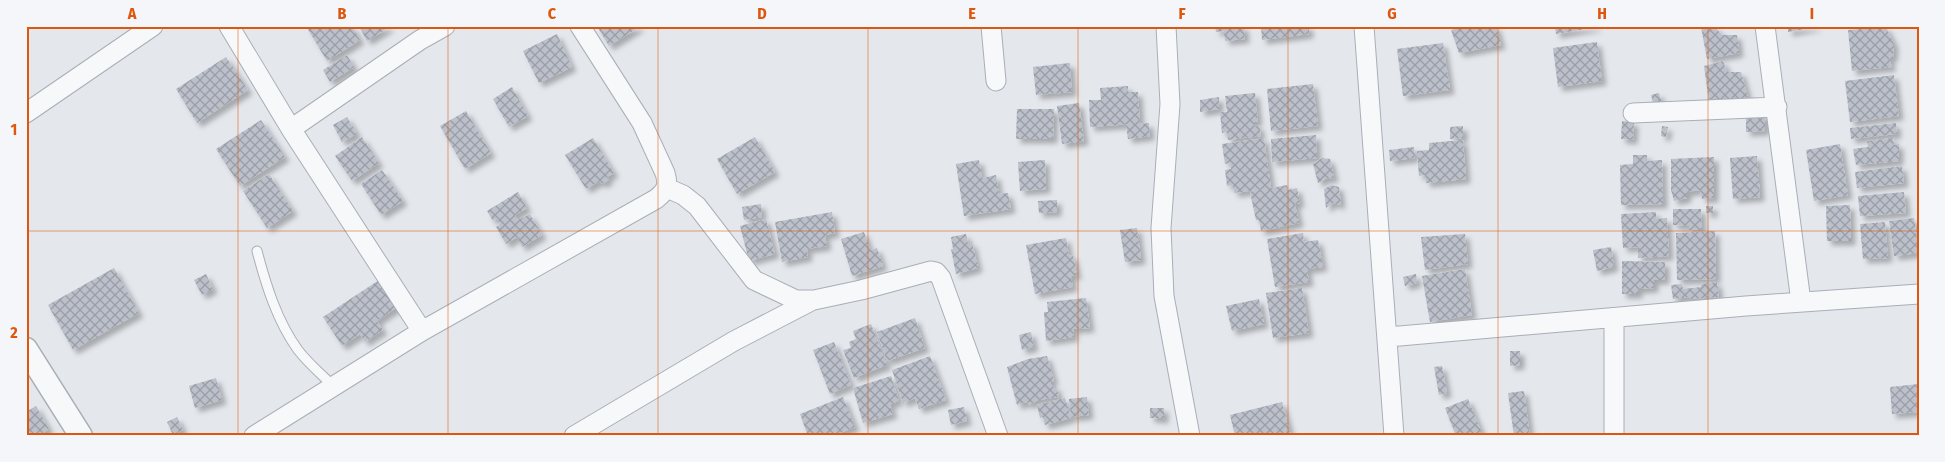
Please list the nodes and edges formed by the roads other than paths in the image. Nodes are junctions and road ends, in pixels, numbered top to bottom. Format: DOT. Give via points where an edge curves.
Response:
graph roads {
  1 [pos="153,26"];
  2 [pos="229,26"];
  3 [pos="445,26"];
  4 [pos="580,26"];
  5 [pos="991,26"];
  6 [pos="1166,26"];
  7 [pos="1364,26"];
  8 [pos="1765,26"];
  9 [pos="996,81"];
  10 [pos="1777,107"];
  11 [pos="26,113"];
  12 [pos="1633,113"];
  13 [pos="291,129"];
  14 [pos="667,188"];
  15 [pos="257,251"];
  16 [pos="1919,294"];
  17 [pos="814,300"];
  18 [pos="1800,302"];
  19 [pos="1614,318"];
  20 [pos="422,331"];
  21 [pos="1388,337"];
  22 [pos="26,350"];
  23 [pos="333,386"];
  24 [pos="992,434"];
  25 [pos="78,435"];
  26 [pos="254,436"];
  27 [pos="574,436"];
  28 [pos="1190,436"];
  29 [pos="1394,436"];
  30 [pos="1614,436"];
  1 -- 11 [label="street"];
  2 -- 13 [label="street"];
  3 -- 13 [label="street"];
  4 -- 14 [label="street" via="642,123 666,173"];
  5 -- 9 [label="street"];
  6 -- 28 [label="street" via="1170,104 1161,228 1164,296"];
  7 -- 21 [label="street"];
  8 -- 10 [label="street"];
  10 -- 12 [label="street"];
  10 -- 18 [label="street"];
  13 -- 20 [label="street"];
  14 -- 17 [label="street" via="697,206 754,280 796,300"];
  14 -- 20 [label="street" via="656,200"];
  15 -- 23 [label="lane" via="268,292 287,332 298,349"];
  16 -- 18 [label="street"];
  17 -- 24 [label="street" via="936,272 941,278"];
  17 -- 27 [label="street" via="734,341"];
  18 -- 19 [label="street"];
  19 -- 21 [label="street"];
  19 -- 30 [label="street"];
  20 -- 23 [label="street"];
  21 -- 29 [label="street"];
  22 -- 25 [label="street"];
  23 -- 26 [label="street"];
}
